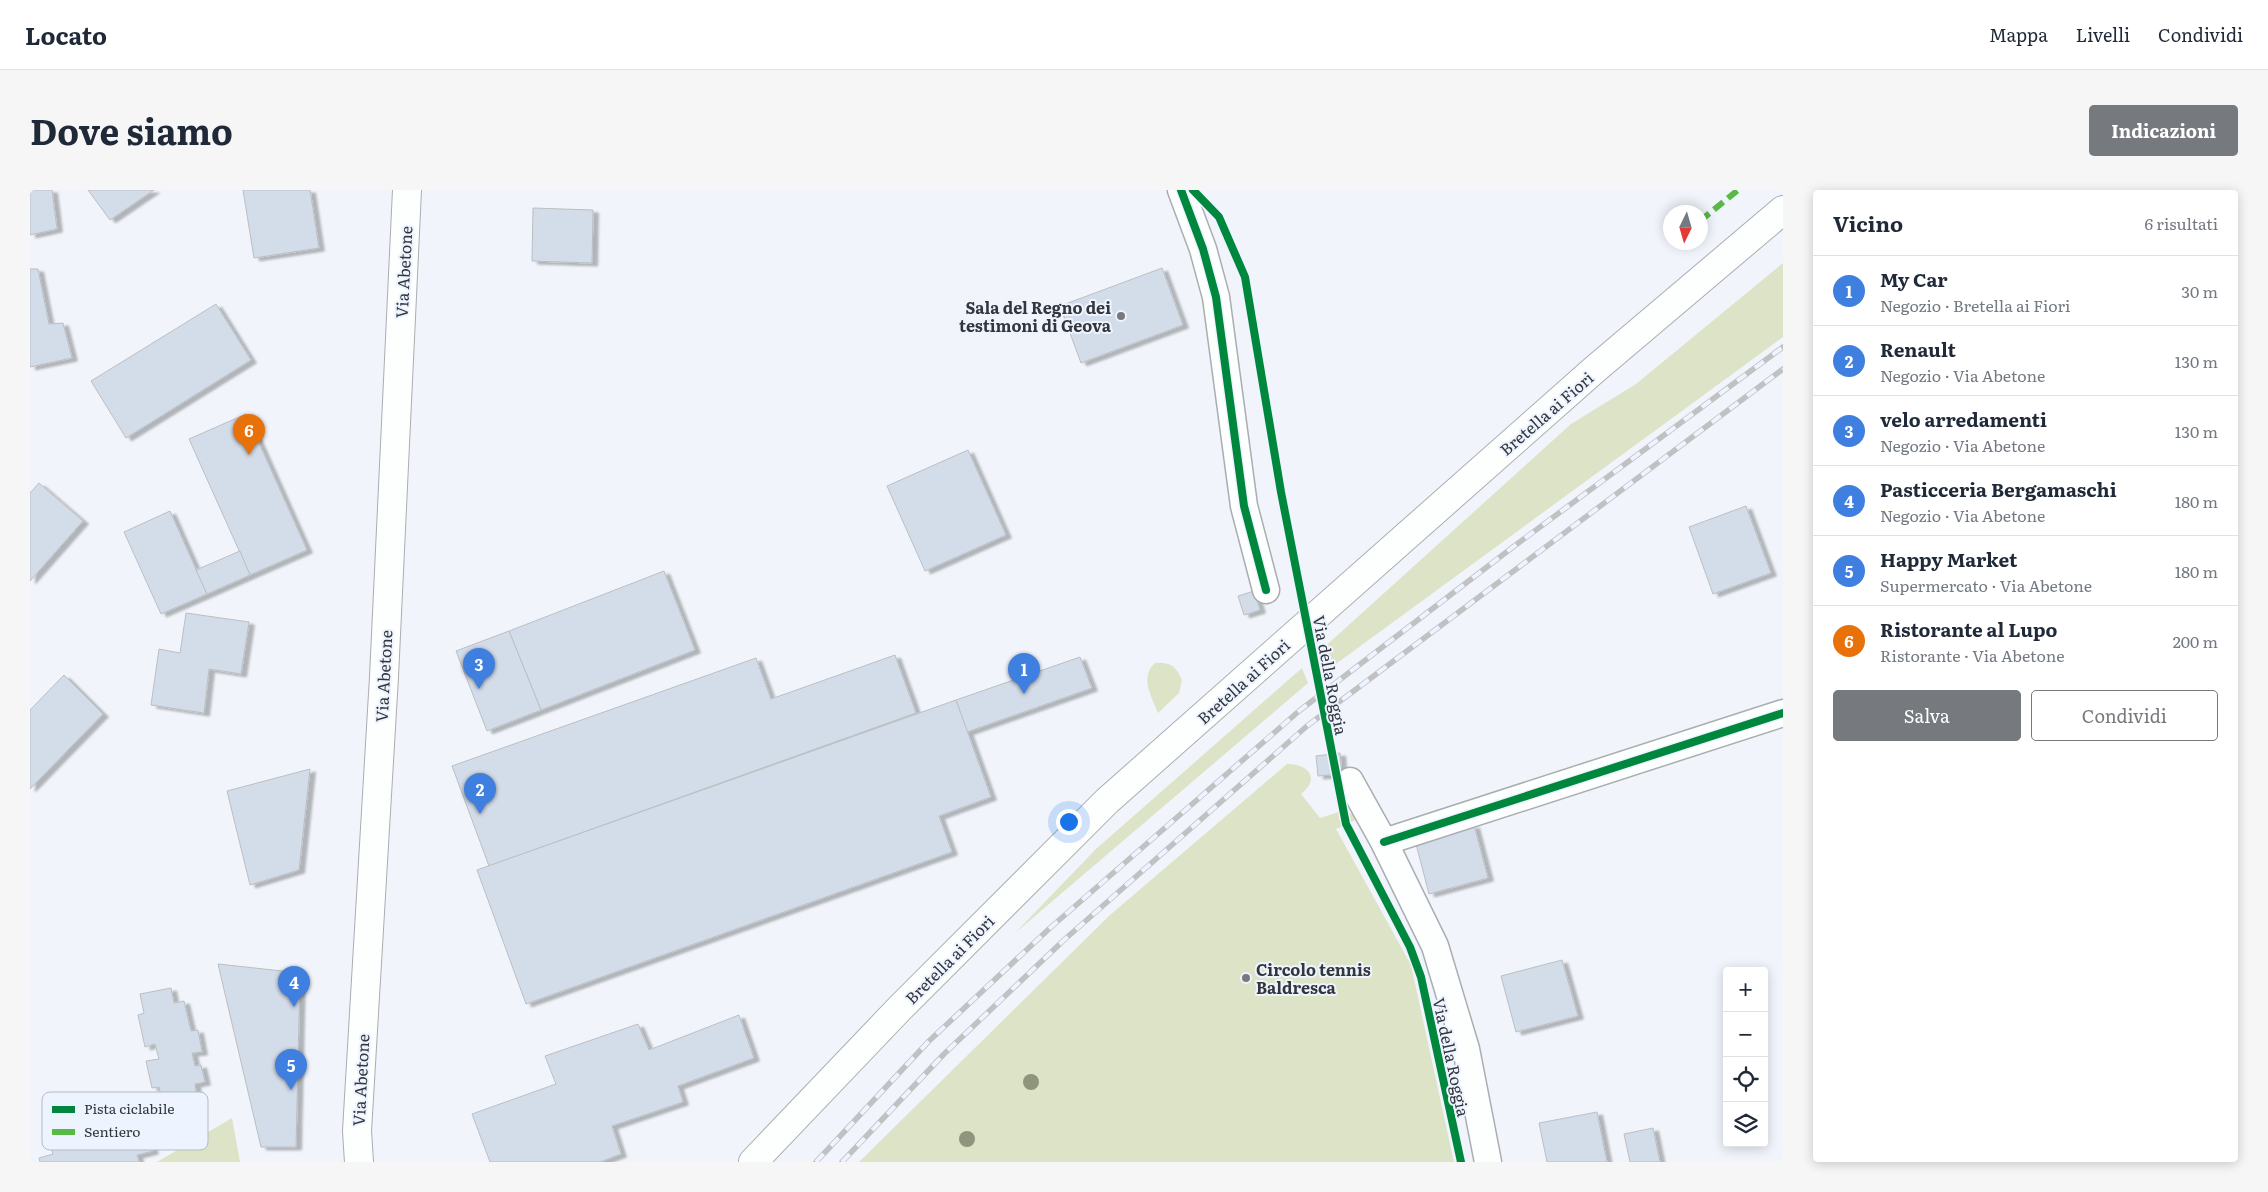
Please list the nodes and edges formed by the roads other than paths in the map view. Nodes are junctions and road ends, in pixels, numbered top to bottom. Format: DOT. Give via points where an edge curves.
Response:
graph roads {
  1 [pos="407,190"];
  2 [pos="1181,190"];
  3 [pos="1783,210"];
  4 [pos="1266,590"];
  5 [pos="1783,713"];
  6 [pos="1350,781"];
  7 [pos="1384,842"];
  8 [pos="359,1162"];
  9 [pos="753,1162"];
  10 [pos="1488,1162"];
  1 -- 8 [label="main road, Via Abetone" via="384,676 357,1131"];
  2 -- 4 [label="street" via="1203,249 1216,297 1244,506"];
  3 -- 9 [label="main road, Bretella ai Fiori" via="1587,377 1107,801 900,1008"];
  5 -- 7 [label="street"];
  6 -- 7 [label="street, Via della Roggia"];
  7 -- 10 [label="street, Via della Roggia" via="1435,946 1466,1049"];
}
